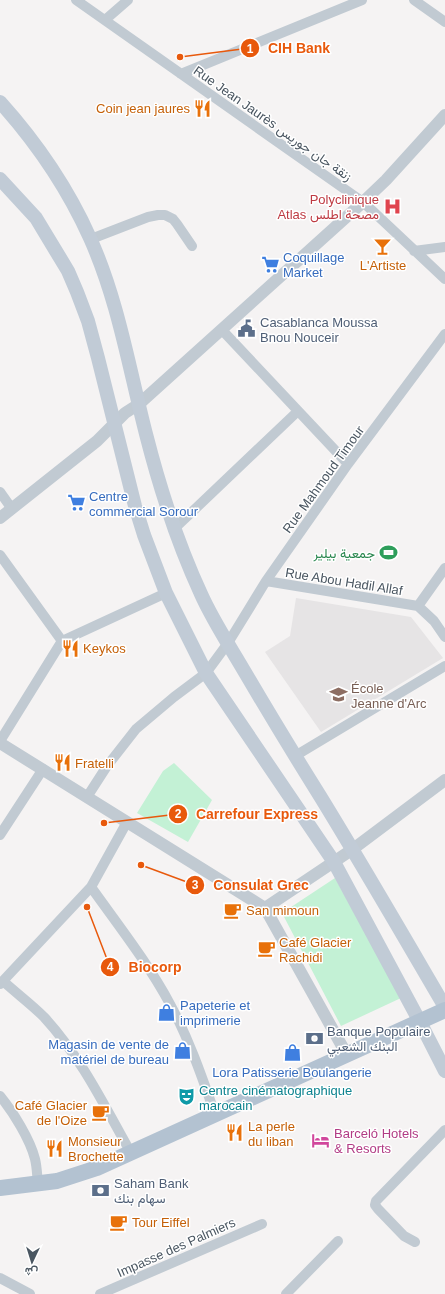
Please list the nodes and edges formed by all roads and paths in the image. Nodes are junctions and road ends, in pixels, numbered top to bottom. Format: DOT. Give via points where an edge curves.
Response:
graph roads {
  1 [pos="76,0"];
  2 [pos="128,0"];
  3 [pos="362,0"];
  4 [pos="414,0"];
  5 [pos="105,20"];
  6 [pos="445,22"];
  7 [pos="181,74"];
  8 [pos="0,102"];
  9 [pos="445,115"];
  10 [pos="0,179"];
  11 [pos="363,202"];
  12 [pos="91,239"];
  13 [pos="192,246"];
  14 [pos="445,247"];
  15 [pos="414,251"];
  16 [pos="445,279"];
  17 [pos="222,330"];
  18 [pos="445,334"];
  19 [pos="139,404"];
  20 [pos="298,411"];
  21 [pos="114,424"];
  22 [pos="348,464"];
  23 [pos="0,492"];
  24 [pos="12,509"];
  25 [pos="0,518"];
  26 [pos="174,529"];
  27 [pos="0,555"];
  28 [pos="445,568"];
  29 [pos="266,581"];
  30 [pos="166,593"];
  31 [pos="418,606"];
  32 [pos="445,637"];
  33 [pos="62,641"];
  34 [pos="228,643"];
  35 [pos="445,666"];
  36 [pos="206,673"];
  37 [pos="0,742"];
  38 [pos="295,756"];
  39 [pos="43,769"];
  40 [pos="445,780"];
  41 [pos="87,797"];
  42 [pos="127,822"];
  43 [pos="0,835"];
  44 [pos="353,849"];
  45 [pos="334,862"];
  46 [pos="91,887"];
  47 [pos="265,908"];
  48 [pos="1,982"];
  49 [pos="445,1007"];
  50 [pos="445,1010"];
  51 [pos="420,1022"];
  52 [pos="347,1055"];
  53 [pos="445,1071"];
  54 [pos="0,1096"];
  55 [pos="215,1114"];
  56 [pos="445,1130"];
  57 [pos="131,1153"];
  58 [pos="38,1184"];
  59 [pos="0,1188"];
  60 [pos="262,1224"];
  61 [pos="338,1241"];
  62 [pos="415,1242"];
  63 [pos="0,1278"];
  64 [pos="30,1294"];
  65 [pos="100,1294"];
  66 [pos="286,1294"];
  1 -- 5 [label="street, Rue Jean Jaurès زنقة جان جوريس"];
  2 -- 5 [label="street"];
  3 -- 7 [label="street"];
  4 -- 6 [label="street"];
  5 -- 7 [label="street, Rue Jean Jaurès زنقة جان جوريس"];
  7 -- 11 [label="street, Rue Jean Jaurès زنقة جان جوريس"];
  8 -- 12 [label="main road" via="51,168"];
  9 -- 11 [label="street"];
  10 -- 21 [label="main road" via="36,218 68,271 88,321"];
  11 -- 15 [label="street, Rue Jean Jaurès زنقة جان جوريس"];
  11 -- 17 [label="street"];
  12 -- 13 [label="street" via="158,214 173,219"];
  12 -- 19 [label="main road" via="114,300"];
  14 -- 15 [label="street"];
  15 -- 16 [label="street, Rue Jean Jaurès زنقة جان جوريس"];
  17 -- 19 [label="street"];
  17 -- 20 [label="street"];
  18 -- 22 [label="street, Rue Mahmoud Timour"];
  19 -- 21 [label="street"];
  19 -- 26 [label="main road"];
  20 -- 22 [label="street"];
  20 -- 26 [label="street"];
  21 -- 24 [label="street" via="97,441"];
  21 -- 30 [label="main road" via="144,535"];
  22 -- 29 [label="street, Rue Mahmoud Timour"];
  23 -- 24 [label="street"];
  24 -- 25 [label="street"];
  26 -- 34 [label="main road" via="202,596"];
  27 -- 33 [label="street"];
  28 -- 31 [label="street"];
  29 -- 31 [label="street, Rue Abou Hadil Allaf"];
  29 -- 34 [label="street, Rue Mahmoud Timour"];
  30 -- 33 [label="street"];
  30 -- 36 [label="main road"];
  31 -- 32 [label="street" via="434,621"];
  33 -- 37 [label="street"];
  34 -- 36 [label="street, Rue Mahmoud Timour"];
  34 -- 38 [label="main road"];
  35 -- 38 [label="street"];
  36 -- 41 [label="street, Rue Mahmoud Timour" via="136,729"];
  36 -- 45 [label="main road"];
  37 -- 39 [label="street"];
  38 -- 44 [label="main road"];
  39 -- 41 [label="street"];
  39 -- 43 [label="street"];
  40 -- 44 [label="street"];
  41 -- 42 [label="street"];
  42 -- 46 [label="street"];
  42 -- 47 [label="street"];
  44 -- 45 [label="street"];
  44 -- 49 [label="main road"];
  45 -- 47 [label="street"];
  45 -- 51 [label="main road"];
  46 -- 48 [label="street"];
  46 -- 55 [label="street" via="150,970 170,1004 194,1055"];
  47 -- 52 [label="street"];
  48 -- 57 [label="street" via="44,1017 70,1050"];
  50 -- 51 [label="main road"];
  51 -- 52 [label="main road"];
  51 -- 53 [label="main road"];
  52 -- 55 [label="main road"];
  54 -- 58 [label="street" via="31,1148"];
  55 -- 57 [label="main road"];
  56 -- 62 [label="street" via="376,1201 378,1209 404,1236"];
  57 -- 58 [label="main road" via="83,1174"];
  58 -- 59 [label="main road"];
  60 -- 65 [label="street, Impasse des Palmiers"];
  61 -- 66 [label="street"];
  63 -- 64 [label="street"];
}
